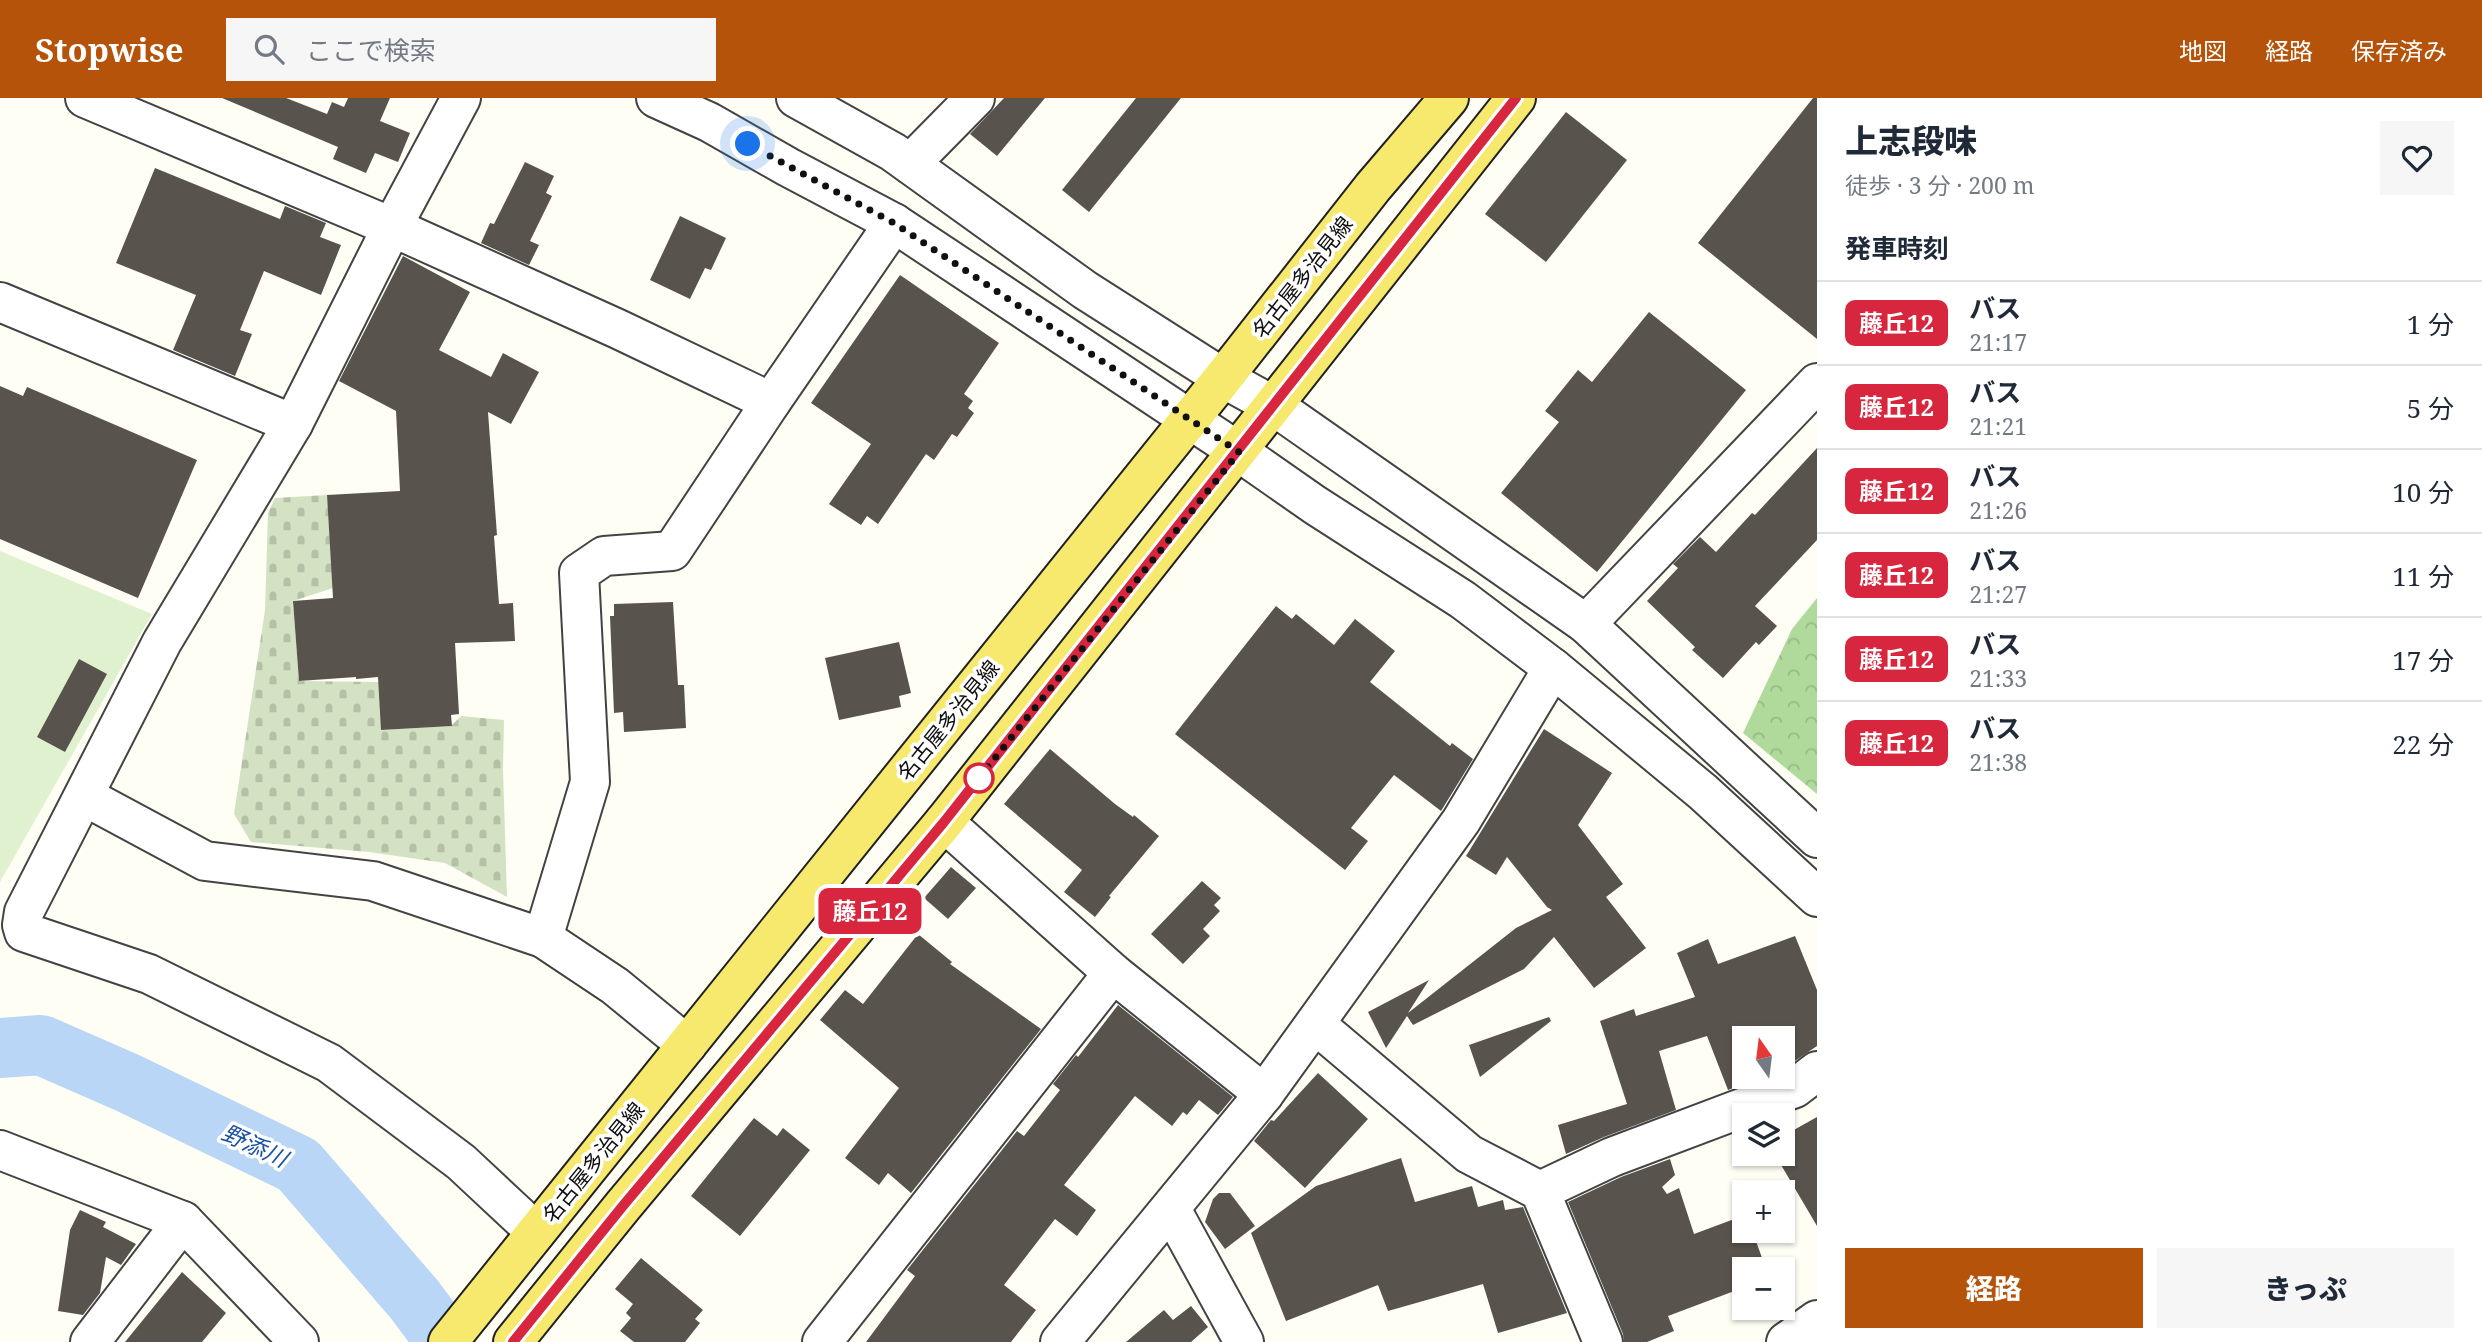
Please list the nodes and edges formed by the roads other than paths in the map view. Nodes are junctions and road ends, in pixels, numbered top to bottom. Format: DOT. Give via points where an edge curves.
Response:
graph roads {
  1 [pos="85,98"];
  2 [pos="461,98"];
  3 [pos="656,98"];
  4 [pos="796,98"];
  5 [pos="975,98"];
  6 [pos="1449,98"];
  7 [pos="1516,98"];
  8 [pos="911,164"];
  9 [pos="894,223"];
  10 [pos="392,227"];
  11 [pos="0,302"];
  12 [pos="1223,378"];
  13 [pos="1817,383"];
  14 [pos="771,402"];
  15 [pos="1274,407"];
  16 [pos="1189,418"];
  17 [pos="293,424"];
  18 [pos="1239,452"];
  19 [pos="1586,624"];
  20 [pos="1553,668"];
  21 [pos="84,796"];
  22 [pos="944,822"];
  23 [pos="1817,838"];
  24 [pos="1817,897"];
  25 [pos="543,938"];
  26 [pos="1113,974"];
  27 [pos="1315,1024"];
  28 [pos="687,1045"];
  29 [pos="1817,1071"];
  30 [pos="1265,1094"];
  31 [pos="0,1150"];
  32 [pos="1540,1191"];
  33 [pos="1171,1209"];
  34 [pos="183,1221"];
  35 [pos="536,1232"];
  36 [pos="1817,1320"];
  37 [pos="525,1329"];
  38 [pos="90,1342"];
  39 [pos="299,1342"];
  40 [pos="448,1342"];
  41 [pos="822,1342"];
  42 [pos="1060,1342"];
  43 [pos="1244,1342"];
  44 [pos="1603,1342"];
  45 [pos="1786,1342"];
  1 -- 10 [label="street"];
  2 -- 10 [label="street"];
  3 -- 9 [label="street"];
  4 -- 8 [label="street"];
  5 -- 8 [label="street"];
  6 -- 12 [label="main road, 名古屋多治見線"];
  7 -- 15 [label="main road"];
  8 -- 12 [label="street" via="1085,289"];
  9 -- 14 [label="street"];
  9 -- 16 [label="street"];
  10 -- 14 [label="street"];
  10 -- 17 [label="street"];
  11 -- 17 [label="street"];
  12 -- 15 [label="street"];
  12 -- 16 [label="main road, 名古屋多治見線"];
  13 -- 19 [label="street"];
  14 -- 25 [label="street" via="672,551 604,556 579,573 590,782"];
  15 -- 18 [label="main road"];
  15 -- 19 [label="street"];
  16 -- 18 [label="street"];
  16 -- 28 [label="main road, 名古屋多治見線"];
  17 -- 21 [label="street" via="162,642"];
  18 -- 20 [label="street" via="1463,600"];
  18 -- 22 [label="main road"];
  19 -- 23 [label="street"];
  20 -- 24 [label="street" via="1703,792"];
  20 -- 27 [label="street" via="1461,821"];
  21 -- 25 [label="street" via="205,861 373,881"];
  21 -- 35 [label="street" via="24,912 24,932 149,974 329,1063 461,1162"];
  22 -- 26 [label="street"];
  22 -- 37 [label="main road"];
  25 -- 28 [label="street" via="615,986"];
  26 -- 30 [label="street"];
  26 -- 41 [label="street"];
  27 -- 30 [label="street"];
  27 -- 32 [label="street" via="1469,1154"];
  28 -- 35 [label="main road, 名古屋多治見線"];
  29 -- 32 [label="street" via="1795,1088 1612,1157"];
  30 -- 33 [label="street"];
  31 -- 34 [label="street"];
  32 -- 44 [label="street"];
  33 -- 42 [label="street"];
  33 -- 43 [label="street"];
  34 -- 38 [label="street"];
  34 -- 39 [label="street"];
  35 -- 40 [label="main road, 名古屋多治見線"];
  36 -- 45 [label="street"];
}
